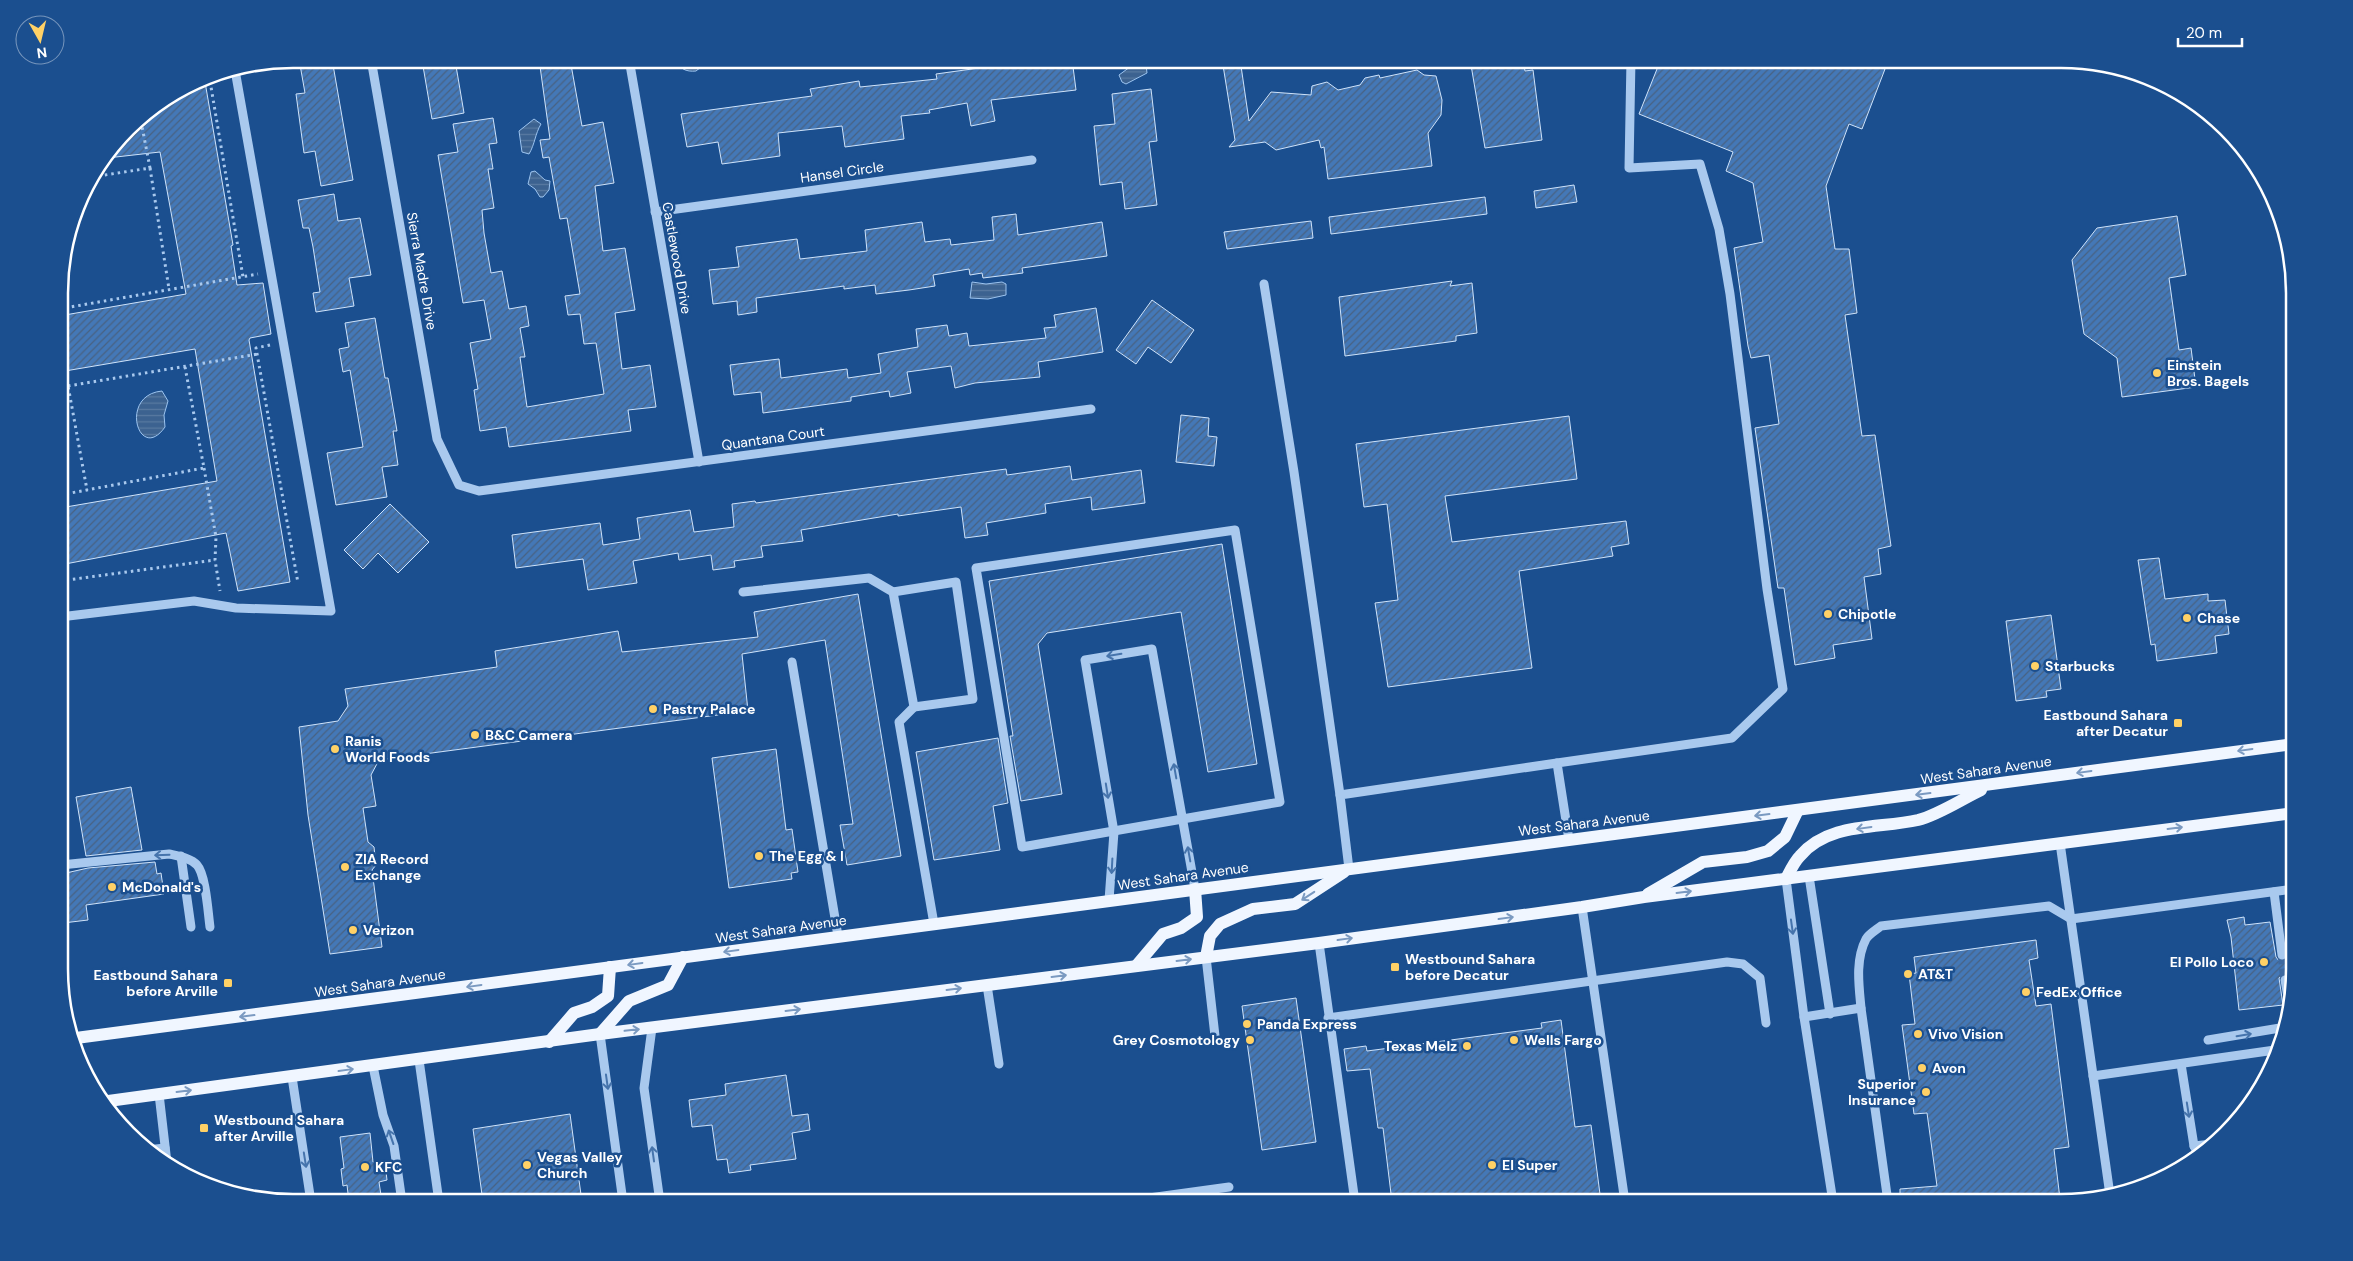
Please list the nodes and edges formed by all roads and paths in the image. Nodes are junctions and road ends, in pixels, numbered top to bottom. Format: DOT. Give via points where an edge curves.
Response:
graph roads {
  1 [pos="373,68"];
  2 [pos="631,68"];
  3 [pos="1631,68"];
  4 [pos="236,75"];
  5 [pos="210,83"];
  6 [pos="142,125"];
  7 [pos="1032,160"];
  8 [pos="150,168"];
  9 [pos="101,176"];
  10 [pos="656,212"];
  11 [pos="270,271"];
  12 [pos="243,277"];
  13 [pos="1264,284"];
  14 [pos="169,289"];
  15 [pos="68,307"];
  16 [pos="283,343"];
  17 [pos="258,354"];
  18 [pos="185,367"];
  19 [pos="68,386"];
  20 [pos="1091,409"];
  21 [pos="699,462"];
  22 [pos="204,468"];
  23 [pos="459,485"];
  24 [pos="87,490"];
  25 [pos="68,494"];
  26 [pos="214,560"];
  27 [pos="68,580"];
  28 [pos="298,584"];
  29 [pos="743,592"];
  30 [pos="893,592"];
  31 [pos="222,606"];
  32 [pos="68,616"];
  33 [pos="792,662"];
  34 [pos="914,707"];
  35 [pos="2286,745"];
  36 [pos="1557,763"];
  37 [pos="1992,785"];
  38 [pos="1340,795"];
  39 [pos="1798,810"];
  40 [pos="2286,814"];
  41 [pos="1184,819"];
  42 [pos="1114,832"];
  43 [pos="1569,840"];
  44 [pos="2060,843"];
  45 [pos="181,856"];
  46 [pos="68,864"];
  47 [pos="1349,869"];
  48 [pos="1809,876"];
  49 [pos="1786,879"];
  50 [pos="1195,889"];
  51 [pos="2286,890"];
  52 [pos="2274,892"];
  53 [pos="1644,897"];
  54 [pos="1110,900"];
  55 [pos="1582,907"];
  56 [pos="2071,919"];
  57 [pos="934,924"];
  58 [pos="191,927"];
  59 [pos="210,927"];
  60 [pos="838,936"];
  61 [pos="1319,943"];
  62 [pos="2282,956"];
  63 [pos="684,957"];
  64 [pos="1206,957"];
  65 [pos="1136,966"];
  66 [pos="610,967"];
  67 [pos="1594,980"];
  68 [pos="987,985"];
  69 [pos="1862,1008"];
  70 [pos="1830,1014"];
  71 [pos="1804,1017"];
  72 [pos="1328,1018"];
  73 [pos="1766,1023"];
  74 [pos="652,1028"];
  75 [pos="2278,1028"];
  76 [pos="600,1034"];
  77 [pos="1214,1036"];
  78 [pos="78,1038"];
  79 [pos="2208,1040"];
  80 [pos="549,1042"];
  81 [pos="2269,1051"];
  82 [pos="419,1060"];
  83 [pos="998,1064"];
  84 [pos="2181,1064"];
  85 [pos="373,1066"];
  86 [pos="2093,1076"];
  87 [pos="292,1077"];
  88 [pos="158,1094"];
  89 [pos="111,1101"];
  90 [pos="2199,1145"];
  91 [pos="2194,1146"];
  92 [pos="165,1148"];
  93 [pos="158,1149"];
  94 [pos="166,1154"];
  95 [pos="1228,1187"];
  96 [pos="2109,1188"];
  97 [pos="311,1194"];
  98 [pos="401,1194"];
  99 [pos="438,1194"];
  100 [pos="622,1194"];
  101 [pos="659,1194"];
  102 [pos="1178,1194"];
  103 [pos="1354,1194"];
  104 [pos="1624,1194"];
  105 [pos="1832,1194"];
  106 [pos="1887,1194"];
  1 -- 23 [label="street, Sierra Madre Drive" via="437,439"];
  2 -- 10 [label="street, Castlewood Drive"];
  3 -- 36 [label="street" via="1629,168 1700,164 1719,229 1783,689 1732,738"];
  4 -- 11 [label="street"];
  5 -- 12 [label="path"];
  6 -- 8 [label="path"];
  7 -- 10 [label="street, Hansel Circle"];
  8 -- 9 [label="path"];
  8 -- 14 [label="path"];
  10 -- 21 [label="street, Castlewood Drive"];
  11 -- 12 [label="path"];
  11 -- 16 [label="street"];
  12 -- 14 [label="path"];
  13 -- 38 [label="street"];
  14 -- 15 [label="path"];
  16 -- 17 [label="path" via="256,348"];
  16 -- 31 [label="street" via="331,611"];
  17 -- 18 [label="path"];
  17 -- 28 [label="path"];
  18 -- 19 [label="path"];
  18 -- 22 [label="path"];
  19 -- 24 [label="path"];
  20 -- 21 [label="street, Quantana Court"];
  21 -- 23 [label="street, Quantana Court" via="479,491"];
  22 -- 24 [label="path"];
  22 -- 26 [label="path" via="216,537"];
  24 -- 25 [label="path"];
  26 -- 27 [label="path"];
  26 -- 31 [label="path"];
  29 -- 30 [label="street" via="869,578"];
  30 -- 34 [label="street"];
  30 -- 34 [label="street" via="956,582 973,699"];
  31 -- 32 [label="street" via="194,601"];
  33 -- 60 [label="street"];
  34 -- 57 [label="street" via="899,722"];
  35 -- 37 [label="main road, West Sahara Avenue, one-way"];
  36 -- 38 [label="street"];
  36 -- 43 [label="street"];
  37 -- 39 [label="main road, West Sahara Avenue, one-way"];
  37 -- 49 [label="main road, one-way" via="1920,820 1836,832 1814,842 1798,858"];
  38 -- 47 [label="street"];
  39 -- 43 [label="main road, West Sahara Avenue, one-way"];
  39 -- 53 [label="main road" via="1785,837 1768,851 1703,862"];
  44 -- 40 [label="main road, one-way"];
  41 -- 42 [label="street"];
  41 -- 42 [label="street, one-way" via="1152,649 1085,660"];
  41 -- 42 [label="street" via="1280,802 1235,530 976,568 1022,847"];
  50 -- 41 [label="street, one-way"];
  42 -- 54 [label="street, one-way"];
  43 -- 47 [label="main road, West Sahara Avenue"];
  44 -- 48 [label="main road"];
  44 -- 56 [label="street"];
  45 -- 46 [label="street, one-way" via="168,854"];
  45 -- 58 [label="street"];
  45 -- 59 [label="street" via="197,865 202,873"];
  47 -- 50 [label="main road, West Sahara Avenue"];
  47 -- 64 [label="main road, one-way" via="1295,904 1253,909 1220,924 1210,936"];
  48 -- 49 [label="main road"];
  48 -- 70 [label="street"];
  53 -- 49 [label="main road, one-way"];
  49 -- 71 [label="street, one-way"];
  50 -- 54 [label="main road, West Sahara Avenue"];
  50 -- 65 [label="main road" via="1197,916 1181,928 1163,934"];
  51 -- 52 [label="street"];
  52 -- 56 [label="street"];
  52 -- 62 [label="street"];
  53 -- 55 [label="main road"];
  54 -- 57 [label="main road, West Sahara Avenue"];
  61 -- 55 [label="main road, one-way"];
  55 -- 67 [label="street"];
  56 -- 69 [label="street" via="2049,906 1881,926 1867,937 1861,953 1858,977"];
  56 -- 86 [label="street"];
  57 -- 60 [label="main road, West Sahara Avenue"];
  60 -- 63 [label="main road, West Sahara Avenue, one-way"];
  61 -- 64 [label="main road"];
  61 -- 72 [label="street"];
  63 -- 66 [label="main road, West Sahara Avenue, one-way"];
  63 -- 76 [label="main road" via="668,985 629,1001"];
  65 -- 64 [label="main road, one-way"];
  64 -- 77 [label="street"];
  68 -- 65 [label="main road, one-way"];
  66 -- 78 [label="main road, West Sahara Avenue, one-way"];
  66 -- 80 [label="main road" via="608,996 592,1007 574,1013"];
  67 -- 72 [label="street"];
  67 -- 73 [label="street" via="1727,962 1743,964 1760,978"];
  67 -- 104 [label="street"];
  74 -- 68 [label="main road, one-way"];
  68 -- 83 [label="street"];
  69 -- 70 [label="street"];
  69 -- 106 [label="street"];
  70 -- 71 [label="street"];
  71 -- 105 [label="street"];
  72 -- 103 [label="street"];
  76 -- 74 [label="main road, one-way"];
  101 -- 74 [label="street, one-way" via="644,1088"];
  79 -- 75 [label="street, one-way"];
  76 -- 80 [label="main road"];
  76 -- 100 [label="street, one-way"];
  80 -- 82 [label="main road"];
  81 -- 84 [label="street"];
  82 -- 85 [label="main road"];
  82 -- 99 [label="street"];
  84 -- 86 [label="street"];
  84 -- 91 [label="street, one-way"];
  87 -- 85 [label="main road, one-way"];
  98 -- 85 [label="street, one-way" via="394,1146 383,1115"];
  86 -- 96 [label="street"];
  88 -- 87 [label="main road, one-way"];
  87 -- 97 [label="street, one-way"];
  88 -- 89 [label="main road"];
  88 -- 92 [label="street"];
  90 -- 91 [label="street"];
  92 -- 93 [label="street"];
  92 -- 94 [label="street"];
  95 -- 102 [label="street"];
}
